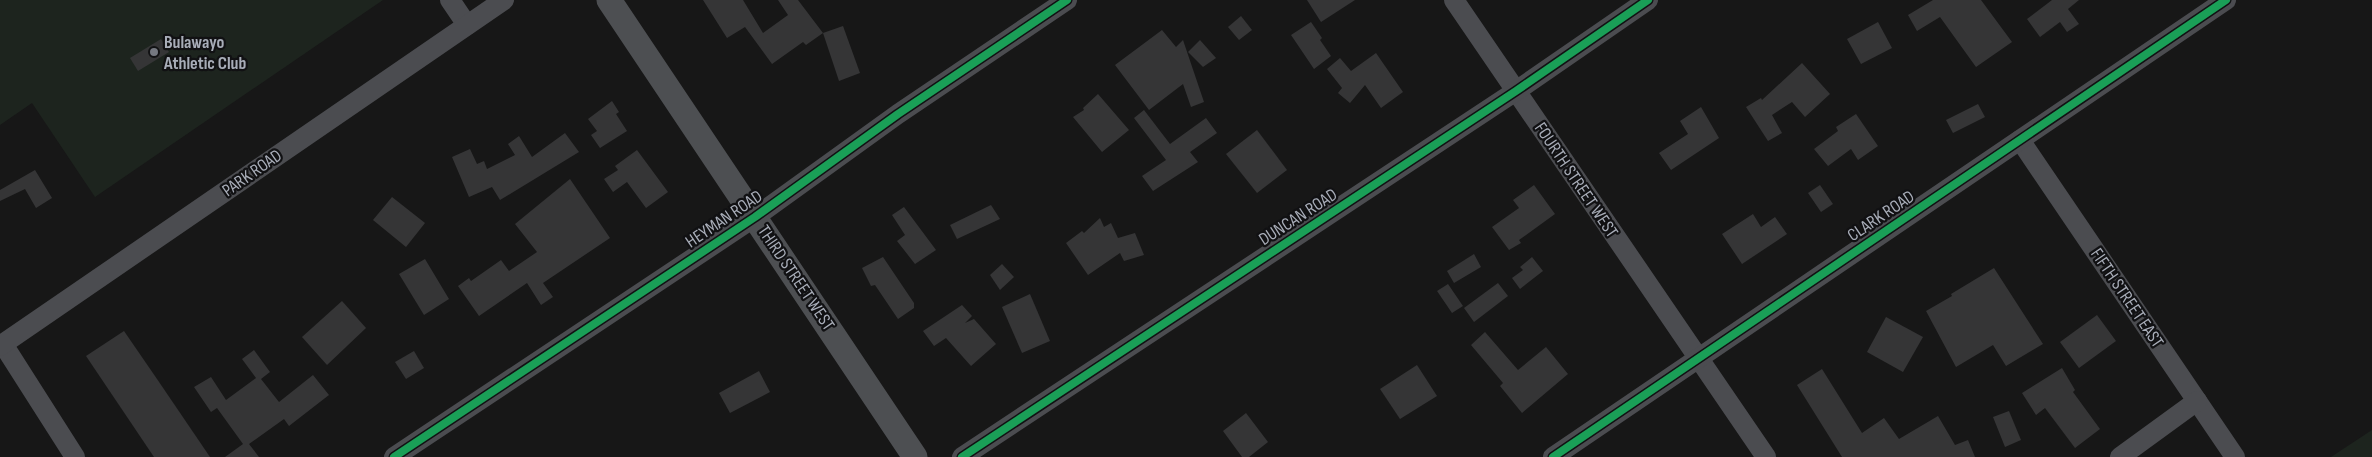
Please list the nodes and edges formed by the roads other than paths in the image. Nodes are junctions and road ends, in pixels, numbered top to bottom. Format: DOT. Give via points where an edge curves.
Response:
graph roads {
  1 [pos="450,0"];
  2 [pos="504,0"];
  3 [pos="609,0"];
  4 [pos="1067,0"];
  5 [pos="1454,0"];
  6 [pos="1648,0"];
  7 [pos="2226,0"];
  8 [pos="467,25"];
  9 [pos="1516,91"];
  10 [pos="2020,140"];
  11 [pos="756,217"];
  12 [pos="2,345"];
  13 [pos="1699,359"];
  14 [pos="2197,401"];
  15 [pos="75,457"];
  16 [pos="394,457"];
  17 [pos="915,457"];
  18 [pos="962,457"];
  19 [pos="1553,457"];
  20 [pos="1766,457"];
  21 [pos="2120,457"];
  22 [pos="2235,457"];
  1 -- 8 [label="street"];
  2 -- 8 [label="street, PARK ROAD"];
  3 -- 11 [label="main road, THIRD STREET WEST"];
  4 -- 11 [label="street, HEYMAN ROAD" via="898,114"];
  5 -- 9 [label="street, FOURTH STREET WEST"];
  6 -- 9 [label="street, DUNCAN ROAD"];
  7 -- 10 [label="street, CLARK ROAD"];
  8 -- 12 [label="street, PARK ROAD"];
  9 -- 13 [label="street, FOURTH STREET WEST"];
  9 -- 18 [label="street, DUNCAN ROAD"];
  10 -- 13 [label="street, CLARK ROAD"];
  10 -- 14 [label="street, FIFTH STREET EAST"];
  11 -- 16 [label="street, HEYMAN ROAD"];
  11 -- 17 [label="main road, THIRD STREET WEST"];
  12 -- 15 [label="street"];
  13 -- 19 [label="street, CLARK ROAD"];
  13 -- 20 [label="street, FOURTH STREET WEST"];
  14 -- 21 [label="street"];
  14 -- 22 [label="street, FIFTH STREET EAST"];
}
